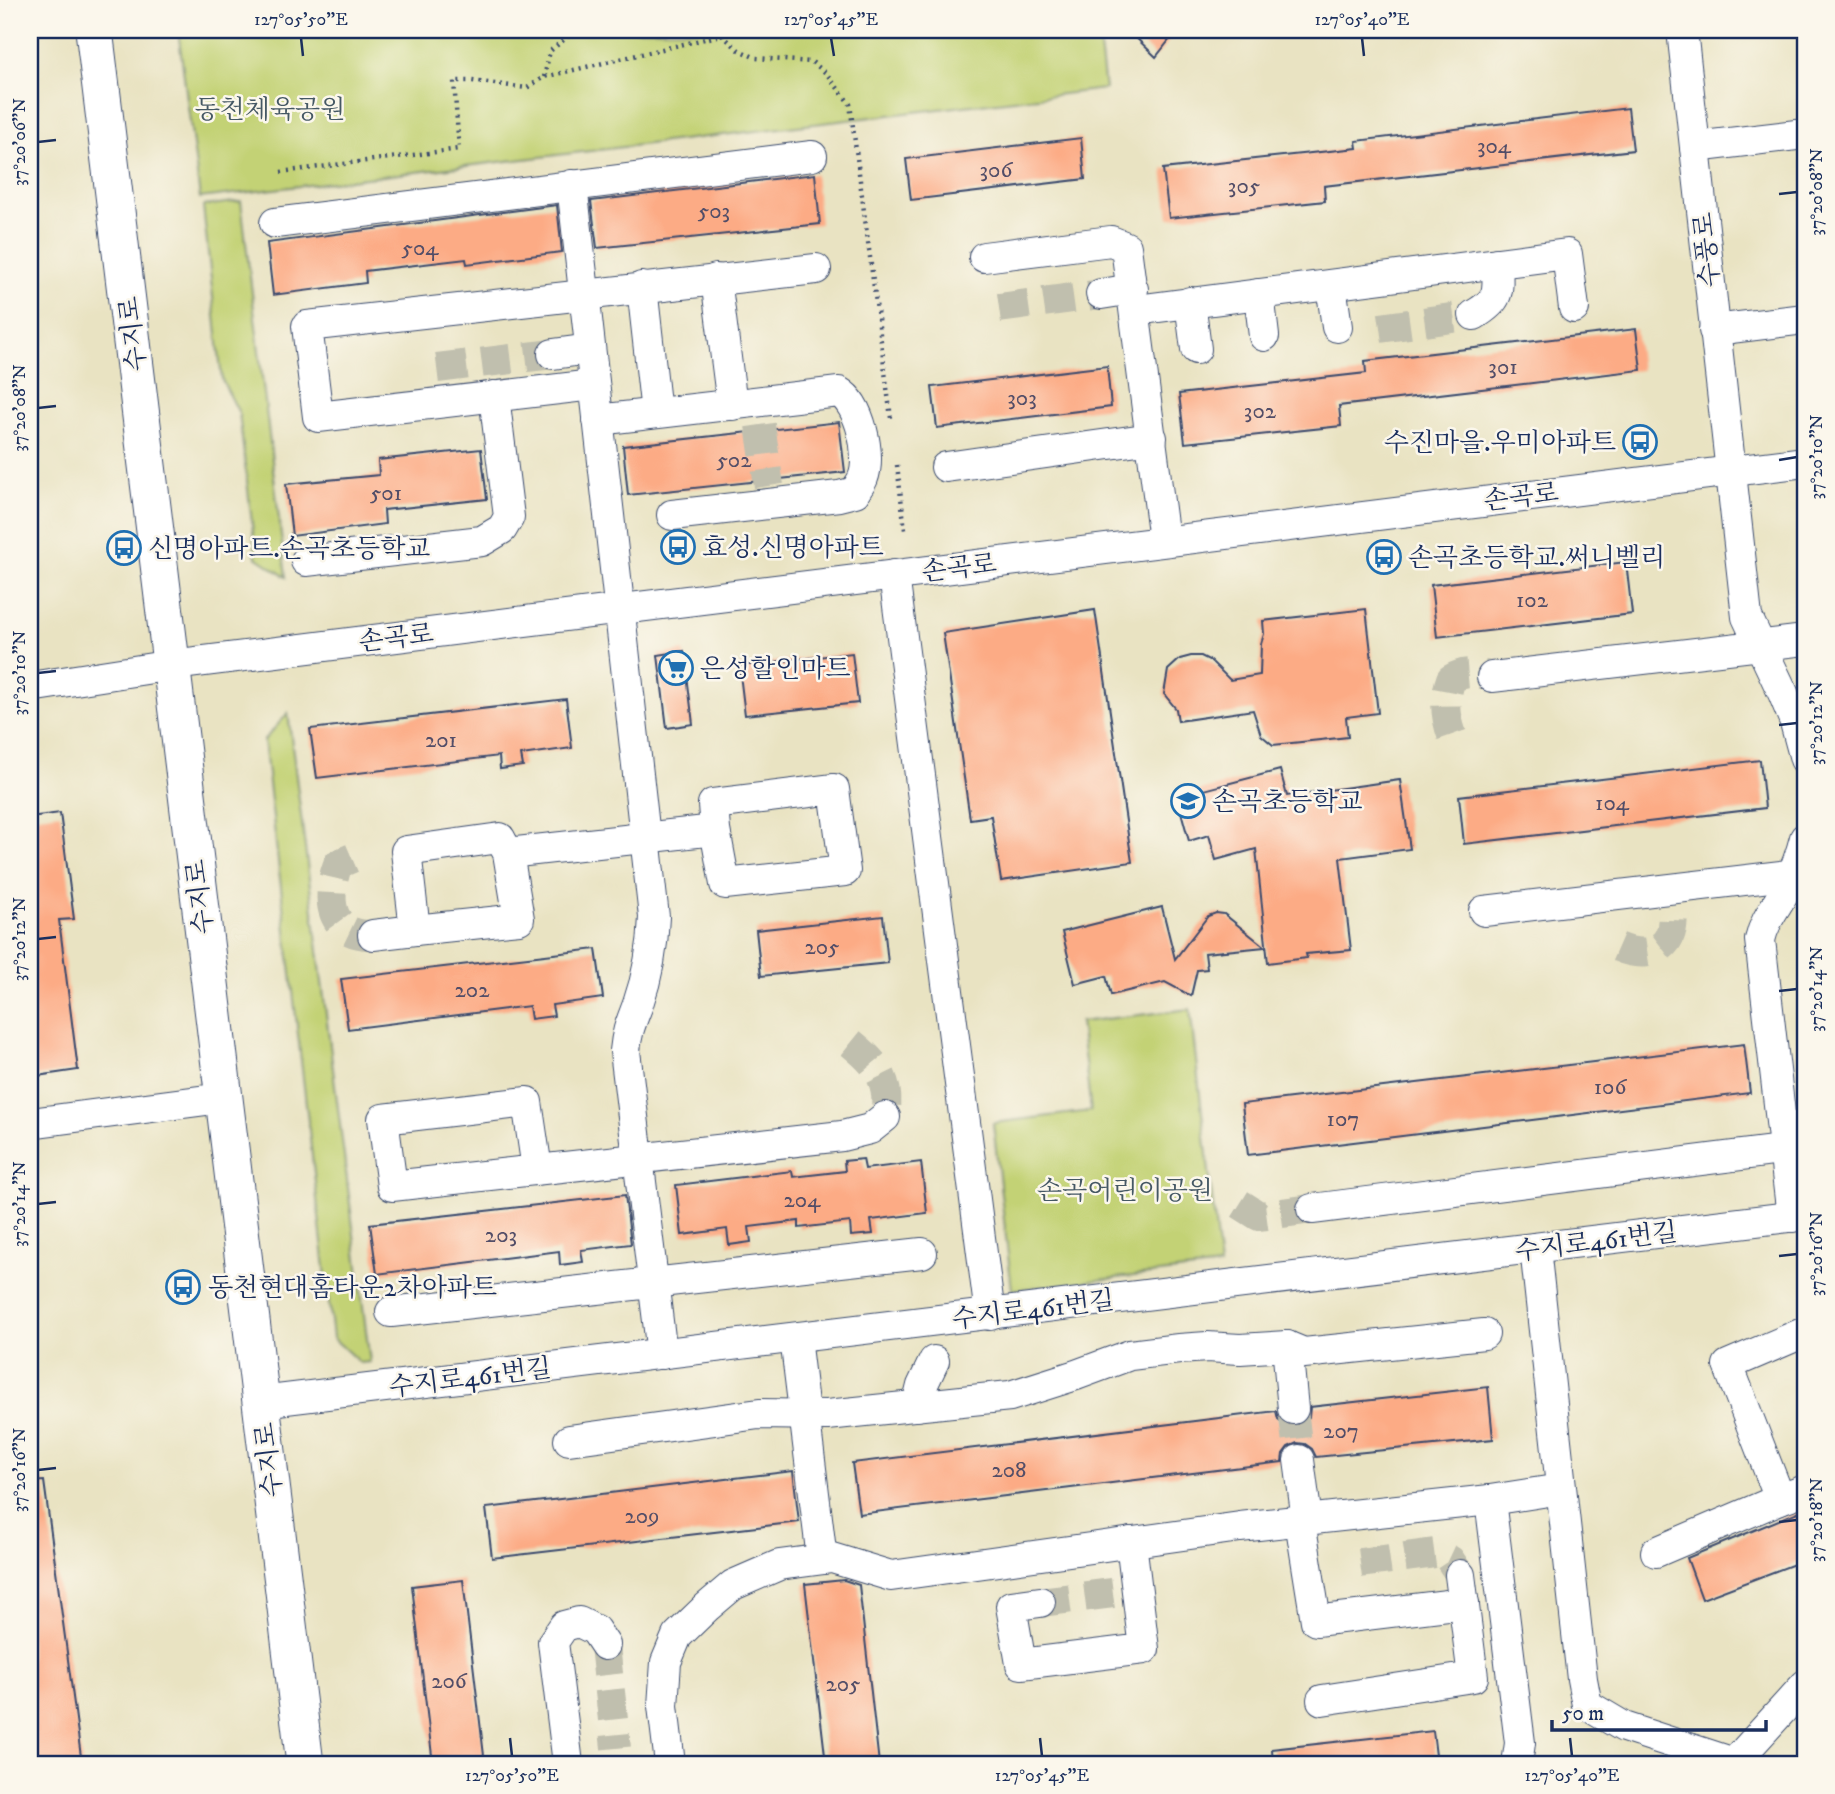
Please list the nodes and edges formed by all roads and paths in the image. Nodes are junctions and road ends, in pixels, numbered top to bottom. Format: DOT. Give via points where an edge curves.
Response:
graph roads {
  1 [pos="94,30"];
  2 [pos="576,30"];
  3 [pos="743,30"];
  4 [pos="1682,30"];
  5 [pos="722,35"];
  6 [pos="544,77"];
  7 [pos="1805,134"];
  8 [pos="1695,147"];
  9 [pos="812,156"];
  10 [pos="281,172"];
  11 [pos="572,185"];
  12 [pos="275,223"];
  13 [pos="984,257"];
  14 [pos="1497,263"];
  15 [pos="816,268"];
  16 [pos="716,279"];
  17 [pos="1331,285"];
  18 [pos="642,287"];
  19 [pos="584,293"];
  20 [pos="1259,293"];
  21 [pos="1101,294"];
  22 [pos="1135,299"];
  23 [pos="1190,302"];
  24 [pos="1574,308"];
  25 [pos="1474,315"];
  26 [pos="1805,319"];
  27 [pos="1337,327"];
  28 [pos="1714,330"];
  29 [pos="1264,336"];
  30 [pos="590,349"];
  31 [pos="1196,349"];
  32 [pos="553,354"];
  33 [pos="593,385"];
  34 [pos="494,396"];
  35 [pos="749,410"];
  36 [pos="656,413"];
  37 [pos="598,420"];
  38 [pos="891,420"];
  39 [pos="1152,438"];
  40 [pos="896,461"];
  41 [pos="1805,462"];
  42 [pos="946,467"];
  43 [pos="1729,470"];
  44 [pos="672,515"];
  45 [pos="905,530"];
  46 [pos="1164,540"];
  47 [pos="306,562"];
  48 [pos="894,575"];
  49 [pos="620,610"];
  50 [pos="1805,640"];
  51 [pos="1761,646"];
  52 [pos="172,665"];
  53 [pos="1492,677"];
  54 [pos="30,687"];
  55 [pos="1805,758"];
  56 [pos="715,830"];
  57 [pos="645,838"];
  58 [pos="1805,838"];
  59 [pos="508,853"];
  60 [pos="1799,874"];
  61 [pos="1484,911"];
  62 [pos="415,930"];
  63 [pos="373,935"];
  64 [pos="222,1098"];
  65 [pos="885,1117"];
  66 [pos="30,1123"];
  67 [pos="1795,1148"];
  68 [pos="638,1158"];
  69 [pos="537,1169"];
  70 [pos="1312,1209"];
  71 [pos="1799,1216"];
  72 [pos="1535,1248"];
  73 [pos="922,1253"];
  74 [pos="654,1284"];
  75 [pos="391,1312"];
  76 [pos="990,1315"];
  77 [pos="1805,1332"];
  78 [pos="1484,1334"];
  79 [pos="795,1338"];
  80 [pos="1287,1346"];
  81 [pos="662,1354"];
  82 [pos="934,1361"];
  83 [pos="261,1402"];
  84 [pos="918,1406"];
  85 [pos="1293,1409"];
  86 [pos="806,1414"];
  87 [pos="569,1440"];
  88 [pos="1299,1460"];
  89 [pos="1561,1489"];
  90 [pos="1793,1494"];
  91 [pos="1490,1500"];
  92 [pos="1304,1521"];
  93 [pos="1131,1542"];
  94 [pos="1656,1552"];
  95 [pos="822,1559"];
  96 [pos="1040,1602"];
  97 [pos="605,1645"];
  98 [pos="1805,1685"];
  99 [pos="1322,1700"];
  100 [pos="1805,1735"];
  101 [pos="1805,1750"];
  102 [pos="1733,1763"];
  103 [pos="1795,1763"];
  104 [pos="305,1764"];
  105 [pos="568,1764"];
  106 [pos="670,1764"];
  107 [pos="1517,1764"];
  1 -- 52 [label="main road, 수지로"];
  2 -- 6 [label="path" via="550,51"];
  3 -- 5 [label="path"];
  4 -- 8 [label="street, 수풍로"];
  5 -- 6 [label="path"];
  5 -- 38 [label="path" via="756,58 812,62 850,104"];
  6 -- 10 [label="path" via="527,88 454,81 459,149"];
  7 -- 8 [label="street"];
  8 -- 28 [label="street, 수풍로"];
  9 -- 11 [label="street"];
  11 -- 12 [label="street"];
  11 -- 19 [label="street"];
  13 -- 22 [label="street" via="1111,241 1126,247"];
  14 -- 17 [label="street"];
  14 -- 24 [label="street" via="1567,254"];
  14 -- 25 [label="street" via="1498,287 1491,305"];
  15 -- 16 [label="street"];
  16 -- 18 [label="street"];
  16 -- 35 [label="street"];
  17 -- 20 [label="street"];
  17 -- 27 [label="street"];
  18 -- 19 [label="street"];
  18 -- 36 [label="street"];
  19 -- 30 [label="street"];
  19 -- 34 [label="street" via="307,326 318,417"];
  20 -- 23 [label="street"];
  20 -- 29 [label="street"];
  21 -- 22 [label="street"];
  22 -- 23 [label="street"];
  22 -- 39 [label="street"];
  23 -- 31 [label="street"];
  26 -- 28 [label="street"];
  28 -- 43 [label="street, 수풍로"];
  30 -- 32 [label="street"];
  30 -- 33 [label="street"];
  33 -- 34 [label="street"];
  33 -- 37 [label="street"];
  34 -- 47 [label="street" via="509,517 502,529 482,541"];
  35 -- 36 [label="street"];
  35 -- 44 [label="street" via="839,392 847,397 858,414 863,435 864,477 855,492 770,495"];
  36 -- 37 [label="street"];
  37 -- 49 [label="street"];
  39 -- 42 [label="street"];
  39 -- 46 [label="street"];
  40 -- 45 [label="path"];
  41 -- 43 [label="street, 손곡로"];
  43 -- 46 [label="street, 손곡로"];
  43 -- 51 [label="street, 수풍로" via="1747,617"];
  46 -- 48 [label="street, 손곡로"];
  48 -- 49 [label="street, 손곡로"];
  48 -- 76 [label="street"];
  49 -- 52 [label="street, 손곡로"];
  49 -- 57 [label="street"];
  50 -- 51 [label="street"];
  51 -- 53 [label="street"];
  51 -- 55 [label="street, 수풍로" via="1795,722"];
  52 -- 54 [label="street, 손곡로"];
  52 -- 64 [label="main road, 수지로"];
  56 -- 56 [label="street" via="725,884 845,871 834,789 713,804"];
  56 -- 57 [label="street"];
  57 -- 59 [label="street"];
  57 -- 68 [label="street" via="653,946 625,1051"];
  58 -- 60 [label="street"];
  59 -- 62 [label="street" via="519,919"];
  59 -- 62 [label="street" via="500,838 406,851"];
  60 -- 61 [label="street" via="1670,900"];
  60 -- 67 [label="street" via="1764,924 1760,940"];
  62 -- 63 [label="street"];
  64 -- 66 [label="street"];
  64 -- 83 [label="main road, 수지로"];
  65 -- 68 [label="street" via="870,1129 842,1136"];
  67 -- 70 [label="street"];
  67 -- 71 [label="street"];
  68 -- 69 [label="street"];
  68 -- 74 [label="street"];
  69 -- 69 [label="street" via="391,1186 383,1119 527,1102"];
  71 -- 72 [label="street, 수지로461번길"];
  72 -- 76 [label="street, 수지로461번길"];
  72 -- 89 [label="street"];
  73 -- 74 [label="street"];
  74 -- 75 [label="street"];
  74 -- 81 [label="street"];
  76 -- 79 [label="street, 수지로461번길"];
  77 -- 90 [label="street" via="1728,1364"];
  78 -- 80 [label="street" via="1304,1353"];
  79 -- 81 [label="street, 수지로461번길"];
  79 -- 86 [label="street"];
  80 -- 84 [label="street" via="1130,1355 1010,1396"];
  80 -- 85 [label="street"];
  81 -- 83 [label="street, 수지로461번길"];
  82 -- 84 [label="street"];
  83 -- 104 [label="main road, 수지로"];
  84 -- 86 [label="street"];
  86 -- 87 [label="street" via="759,1414"];
  86 -- 95 [label="street"];
  88 -- 92 [label="street"];
  89 -- 91 [label="street"];
  89 -- 102 [label="street" via="1587,1704 1625,1727"];
  90 -- 94 [label="street"];
  91 -- 92 [label="street"];
  91 -- 107 [label="street" via="1520,1743"];
  92 -- 93 [label="street"];
  92 -- 99 [label="street" via="1316,1621 1462,1589 1473,1677"];
  93 -- 95 [label="street" via="891,1576"];
  93 -- 96 [label="street" via="1144,1648 1021,1664 1012,1605"];
  95 -- 106 [label="street" via="779,1565 733,1585 677,1636 666,1662 663,1706"];
  97 -- 105 [label="street" via="595,1630 579,1622 564,1626 553,1642"];
  98 -- 102 [label="street"];
  100 -- 103 [label="path"];
  101 -- 103 [label="path"];
}
